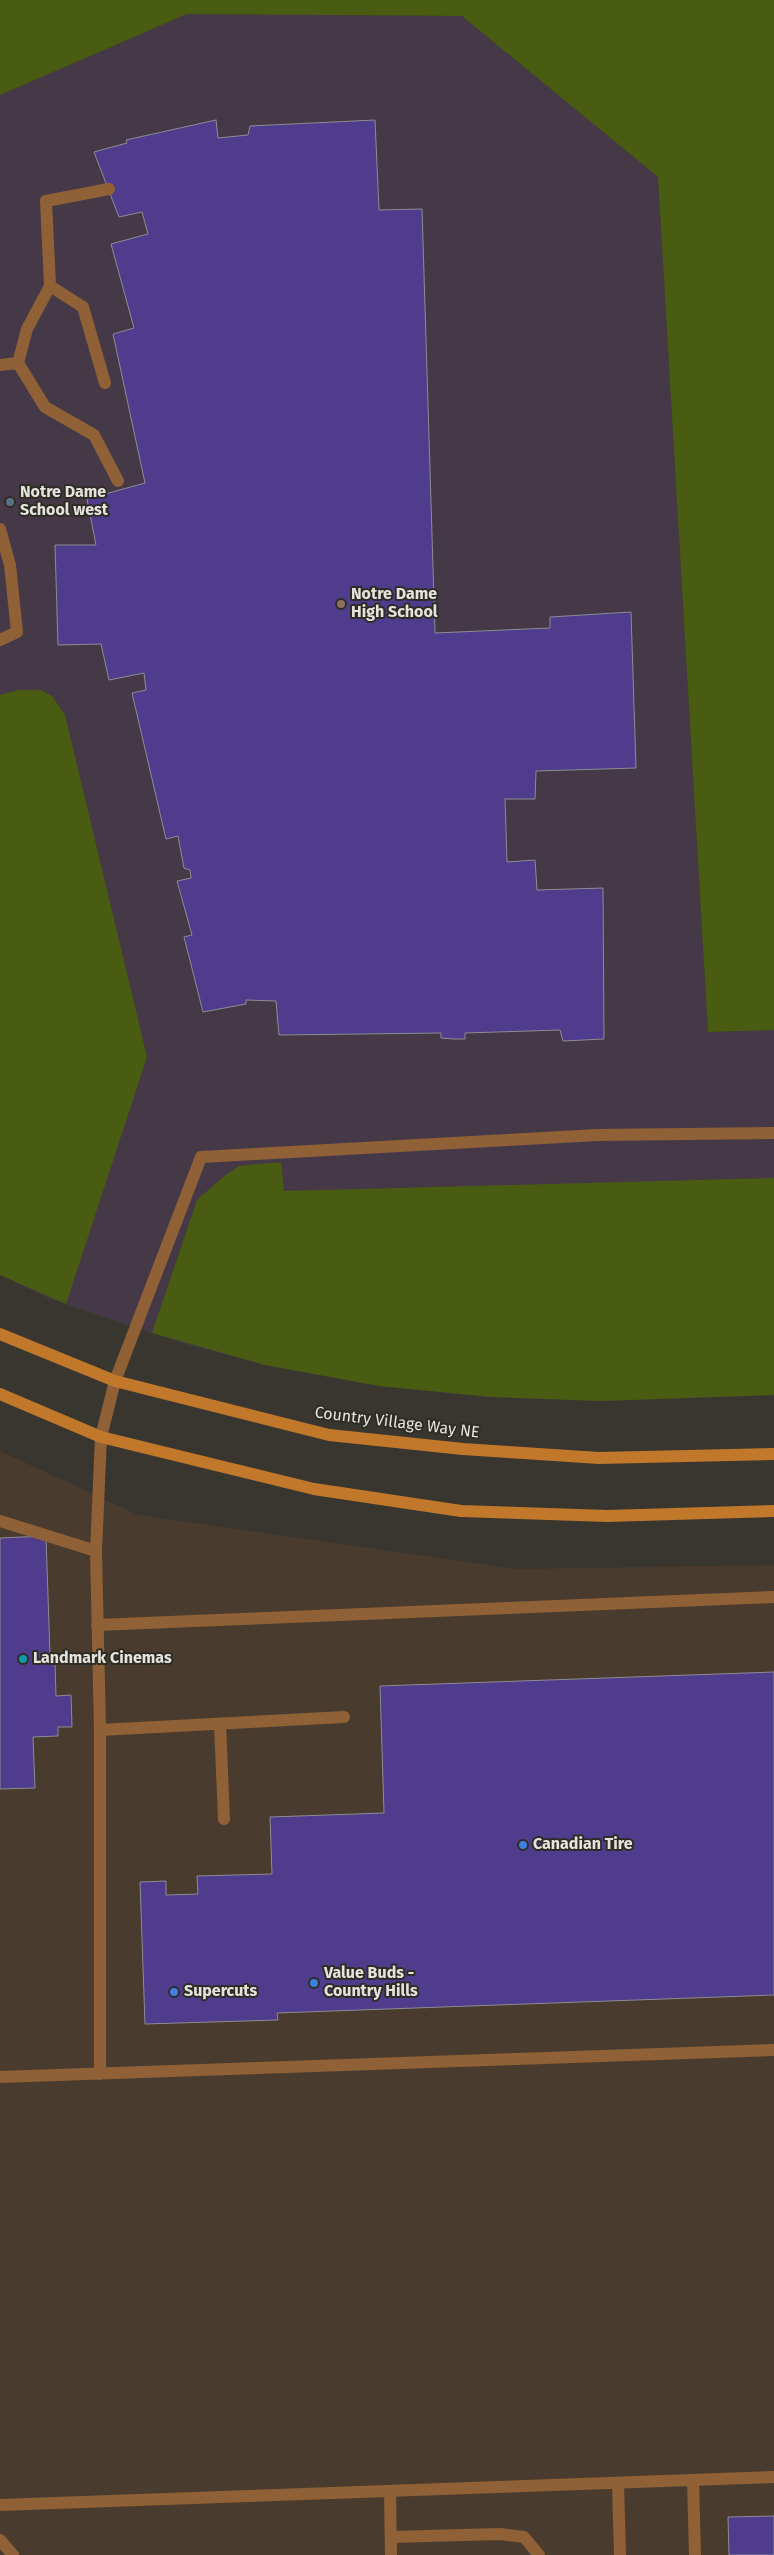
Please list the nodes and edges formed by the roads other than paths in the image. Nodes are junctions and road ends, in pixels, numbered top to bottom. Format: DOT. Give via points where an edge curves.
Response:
graph roads {
  1 [pos="109,189"];
  2 [pos="50,286"];
  3 [pos="18,363"];
  4 [pos="0,365"];
  5 [pos="105,384"];
  6 [pos="118,481"];
  7 [pos="0,529"];
  8 [pos="0,640"];
  9 [pos="774,1133"];
  10 [pos="0,1334"];
  11 [pos="115,1381"];
  12 [pos="0,1394"];
  13 [pos="101,1437"];
  14 [pos="774,1454"];
  15 [pos="774,1511"];
  16 [pos="0,1521"];
  17 [pos="96,1551"];
  18 [pos="774,1597"];
  19 [pos="97,1625"];
  20 [pos="344,1717"];
  21 [pos="220,1724"];
  22 [pos="100,1730"];
  23 [pos="224,1818"];
  24 [pos="774,2050"];
  25 [pos="100,2074"];
  26 [pos="0,2077"];
  27 [pos="774,2477"];
  28 [pos="692,2480"];
  29 [pos="618,2483"];
  30 [pos="390,2491"];
  31 [pos="0,2505"];
  32 [pos="391,2537"];
  33 [pos="0,2540"];
  34 [pos="13,2555"];
  35 [pos="392,2555"];
  36 [pos="539,2555"];
  37 [pos="620,2555"];
  38 [pos="695,2555"];
  1 -- 2 [label="lane" via="46,201"];
  2 -- 3 [label="lane" via="27,329"];
  2 -- 5 [label="lane" via="83,307"];
  3 -- 4 [label="lane"];
  3 -- 6 [label="lane" via="45,407 94,435"];
  7 -- 8 [label="lane" via="10,565 17,632"];
  9 -- 11 [label="lane" via="597,1135 201,1157"];
  10 -- 11 [label="street, Country Village Way NE"];
  11 -- 13 [label="lane"];
  11 -- 14 [label="street, Country Village Way NE" via="329,1435 463,1449 599,1458"];
  12 -- 13 [label="street"];
  13 -- 15 [label="street" via="314,1489 462,1511 607,1516"];
  13 -- 17 [label="lane"];
  16 -- 17 [label="lane"];
  17 -- 19 [label="lane"];
  18 -- 19 [label="lane"];
  19 -- 22 [label="lane"];
  20 -- 21 [label="lane"];
  21 -- 22 [label="lane"];
  21 -- 23 [label="lane"];
  22 -- 25 [label="lane"];
  24 -- 25 [label="lane"];
  25 -- 26 [label="lane"];
  27 -- 28 [label="lane"];
  28 -- 29 [label="lane"];
  28 -- 38 [label="lane"];
  29 -- 30 [label="lane"];
  29 -- 37 [label="lane"];
  30 -- 31 [label="lane"];
  30 -- 32 [label="lane"];
  32 -- 35 [label="lane"];
  32 -- 36 [label="lane" via="500,2534 524,2537"];
  33 -- 34 [label="lane"];
}
